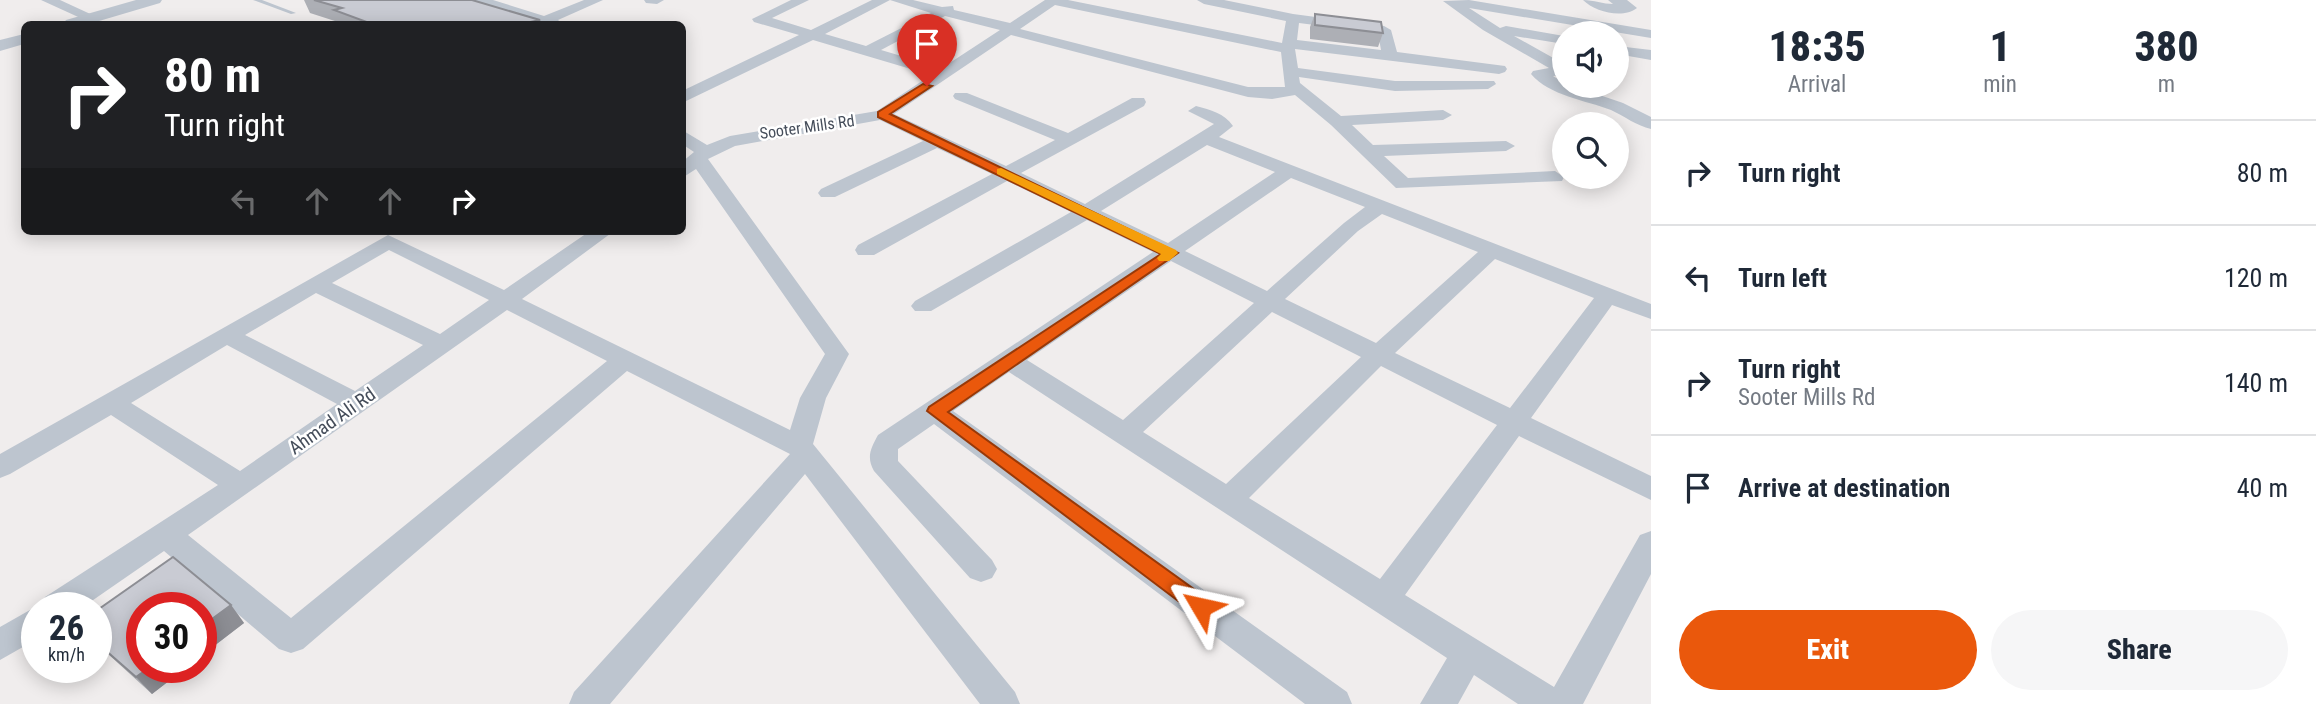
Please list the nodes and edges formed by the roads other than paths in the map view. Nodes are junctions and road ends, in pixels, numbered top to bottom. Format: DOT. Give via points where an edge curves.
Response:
graph roads {
  1 [pos="48,0"];
  2 [pos="154,0"];
  3 [pos="256,0"];
  4 [pos="480,0"];
  5 [pos="596,0"];
  6 [pos="802,0"];
  7 [pos="883,0"];
  8 [pos="896,0"];
  9 [pos="962,0"];
  10 [pos="1054,0"];
  11 [pos="1116,0"];
  12 [pos="1204,0"];
  13 [pos="1450,0"];
  14 [pos="1589,0"];
  15 [pos="1327,3"];
  16 [pos="1252,4"];
  17 [pos="1613,5"];
  18 [pos="1635,8"];
  19 [pos="943,11"];
  20 [pos="1103,11"];
  21 [pos="293,13"];
  22 [pos="92,18"];
  23 [pos="1293,18"];
  24 [pos="82,21"];
  25 [pos="548,21"];
  26 [pos="553,21"];
  27 [pos="1320,21"];
  28 [pos="1577,21"];
  29 [pos="1488,27"];
  30 [pos="1009,29"];
  31 [pos="1629,30"];
  32 [pos="1651,34"];
  33 [pos="811,35"];
  34 [pos="1552,38"];
  35 [pos="21,40"];
  36 [pos="0,46"];
  37 [pos="1288,46"];
  38 [pos="868,51"];
  39 [pos="1629,52"];
  40 [pos="1651,55"];
  41 [pos="1390,56"];
  42 [pos="1552,63"];
  43 [pos="1651,64"];
  44 [pos="1629,65"];
  45 [pos="1499,69"];
  46 [pos="1289,71"];
  47 [pos="1552,72"];
  48 [pos="945,74"];
  49 [pos="1552,83"];
  50 [pos="1488,84"];
  51 [pos="1297,90"];
  52 [pos="686,96"];
  53 [pos="961,96"];
  54 [pos="1592,98"];
  55 [pos="1138,102"];
  56 [pos="1617,107"];
  57 [pos="1651,109"];
  58 [pos="1196,111"];
  59 [pos="882,115"];
  60 [pos="1443,115"];
  61 [pos="1337,121"];
  62 [pos="1651,124"];
  63 [pos="1206,138"];
  64 [pos="1068,139"];
  65 [pos="938,141"];
  66 [pos="686,143"];
  67 [pos="1506,146"];
  68 [pos="1368,151"];
  69 [pos="695,161"];
  70 [pos="1290,170"];
  71 [pos="1005,173"];
  72 [pos="1552,177"];
  73 [pos="828,193"];
  74 [pos="1380,206"];
  75 [pos="1086,212"];
  76 [pos="598,235"];
  77 [pos="866,250"];
  78 [pos="1492,250"];
  79 [pos="1171,253"];
  80 [pos="316,284"];
  81 [pos="1608,295"];
  82 [pos="508,299"];
  83 [pos="1270,302"];
  84 [pos="923,306"];
  85 [pos="1651,312"];
  86 [pos="228,336"];
  87 [pos="443,345"];
  88 [pos="1378,355"];
  89 [pos="626,358"];
  90 [pos="1010,361"];
  91 [pos="112,403"];
  92 [pos="358,404"];
  93 [pos="936,411"];
  94 [pos="1514,422"];
  95 [pos="1124,434"];
  96 [pos="802,450"];
  97 [pos="0,467"];
  98 [pos="240,485"];
  99 [pos="1651,489"];
  100 [pos="1228,500"];
  101 [pos="166,535"];
  102 [pos="1651,544"];
  103 [pos="981,569"];
  104 [pos="80,592"];
  105 [pos="1384,599"];
  106 [pos="21,631"];
  107 [pos="1,643"];
  108 [pos="1469,653"];
  109 [pos="587,704"];
  110 [pos="1002,704"];
  111 [pos="1334,704"];
  112 [pos="1438,704"];
  113 [pos="1549,704"];
  114 [pos="1564,704"];
  1 -- 22 [label="street"];
  2 -- 22 [label="street"];
  3 -- 21 [label="lane"];
  4 -- 25 [label="street"];
  5 -- 26 [label="street"];
  6 -- 33 [label="street" via="759,19"];
  7 -- 33 [label="street"];
  8 -- 19 [label="street"];
  9 -- 19 [label="street"];
  10 -- 20 [label="street"];
  10 -- 30 [label="street, Sooter Mills Rd"];
  11 -- 20 [label="street"];
  12 -- 16 [label="street"];
  13 -- 28 [label="street"];
  13 -- 29 [label="street"];
  14 -- 17 [label="street" via="1598,6"];
  15 -- 27 [label="street"];
  16 -- 23 [label="street"];
  17 -- 18 [label="street"];
  19 -- 30 [label="street"];
  19 -- 38 [label="street"];
  20 -- 37 [label="street"];
  22 -- 24 [label="street"];
  23 -- 27 [label="street"];
  23 -- 37 [label="street"];
  27 -- 41 [label="street" via="1384,30"];
  29 -- 34 [label="street"];
  29 -- 42 [label="street"];
  30 -- 48 [label="street, Sooter Mills Rd"];
  30 -- 51 [label="street" via="1248,92"];
  31 -- 32 [label="street"];
  33 -- 38 [label="street"];
  33 -- 52 [label="street"];
  35 -- 36 [label="street"];
  37 -- 41 [label="street"];
  37 -- 46 [label="street"];
  38 -- 48 [label="street"];
  39 -- 40 [label="street"];
  41 -- 45 [label="street"];
  43 -- 44 [label="street"];
  46 -- 50 [label="street" via="1395,86"];
  46 -- 51 [label="street"];
  47 -- 49 [label="street" via="1539,74"];
  48 -- 59 [label="street, Sooter Mills Rd"];
  51 -- 61 [label="street"];
  53 -- 64 [label="street"];
  54 -- 56 [label="street"];
  55 -- 64 [label="street"];
  56 -- 57 [label="street"];
  56 -- 62 [label="street"];
  58 -- 63 [label="street" via="1224,123"];
  59 -- 65 [label="street"];
  59 -- 69 [label="street, Sooter Mills Rd" via="751,135"];
  60 -- 61 [label="street"];
  61 -- 68 [label="street"];
  63 -- 70 [label="street"];
  63 -- 75 [label="street"];
  64 -- 71 [label="street"];
  65 -- 71 [label="street"];
  65 -- 73 [label="street"];
  66 -- 69 [label="street"];
  67 -- 68 [label="street"];
  68 -- 72 [label="street" via="1403,184"];
  69 -- 96 [label="street" via="837,354 813,398"];
  70 -- 74 [label="street"];
  70 -- 79 [label="street"];
  71 -- 75 [label="street"];
  71 -- 77 [label="street"];
  74 -- 78 [label="street"];
  74 -- 83 [label="street"];
  75 -- 79 [label="street"];
  75 -- 84 [label="street"];
  76 -- 82 [label="street, Ahmad Ali Rd"];
  78 -- 81 [label="street"];
  78 -- 88 [label="street"];
  79 -- 83 [label="street"];
  79 -- 90 [label="street"];
  80 -- 82 [label="street" via="388,241"];
  80 -- 86 [label="street"];
  80 -- 87 [label="street"];
  81 -- 85 [label="street"];
  81 -- 94 [label="street"];
  82 -- 87 [label="street, Ahmad Ali Rd"];
  82 -- 89 [label="street"];
  83 -- 88 [label="street"];
  83 -- 95 [label="street"];
  86 -- 91 [label="street"];
  86 -- 92 [label="street"];
  87 -- 92 [label="street, Ahmad Ali Rd"];
  88 -- 94 [label="street"];
  88 -- 100 [label="street"];
  89 -- 96 [label="street"];
  89 -- 101 [label="street" via="291,638"];
  90 -- 93 [label="street"];
  90 -- 95 [label="street"];
  91 -- 97 [label="street"];
  91 -- 98 [label="street"];
  92 -- 98 [label="street, Ahmad Ali Rd"];
  93 -- 103 [label="street" via="888,442 884,464"];
  93 -- 111 [label="street"];
  94 -- 99 [label="street"];
  94 -- 105 [label="street"];
  95 -- 100 [label="street"];
  96 -- 109 [label="street"];
  96 -- 110 [label="street"];
  98 -- 101 [label="street, Ahmad Ali Rd"];
  100 -- 105 [label="street"];
  101 -- 104 [label="street, Ahmad Ali Rd"];
  102 -- 114 [label="street"];
  105 -- 108 [label="street"];
  106 -- 107 [label="street"];
  108 -- 112 [label="street"];
  108 -- 113 [label="street"];
}
